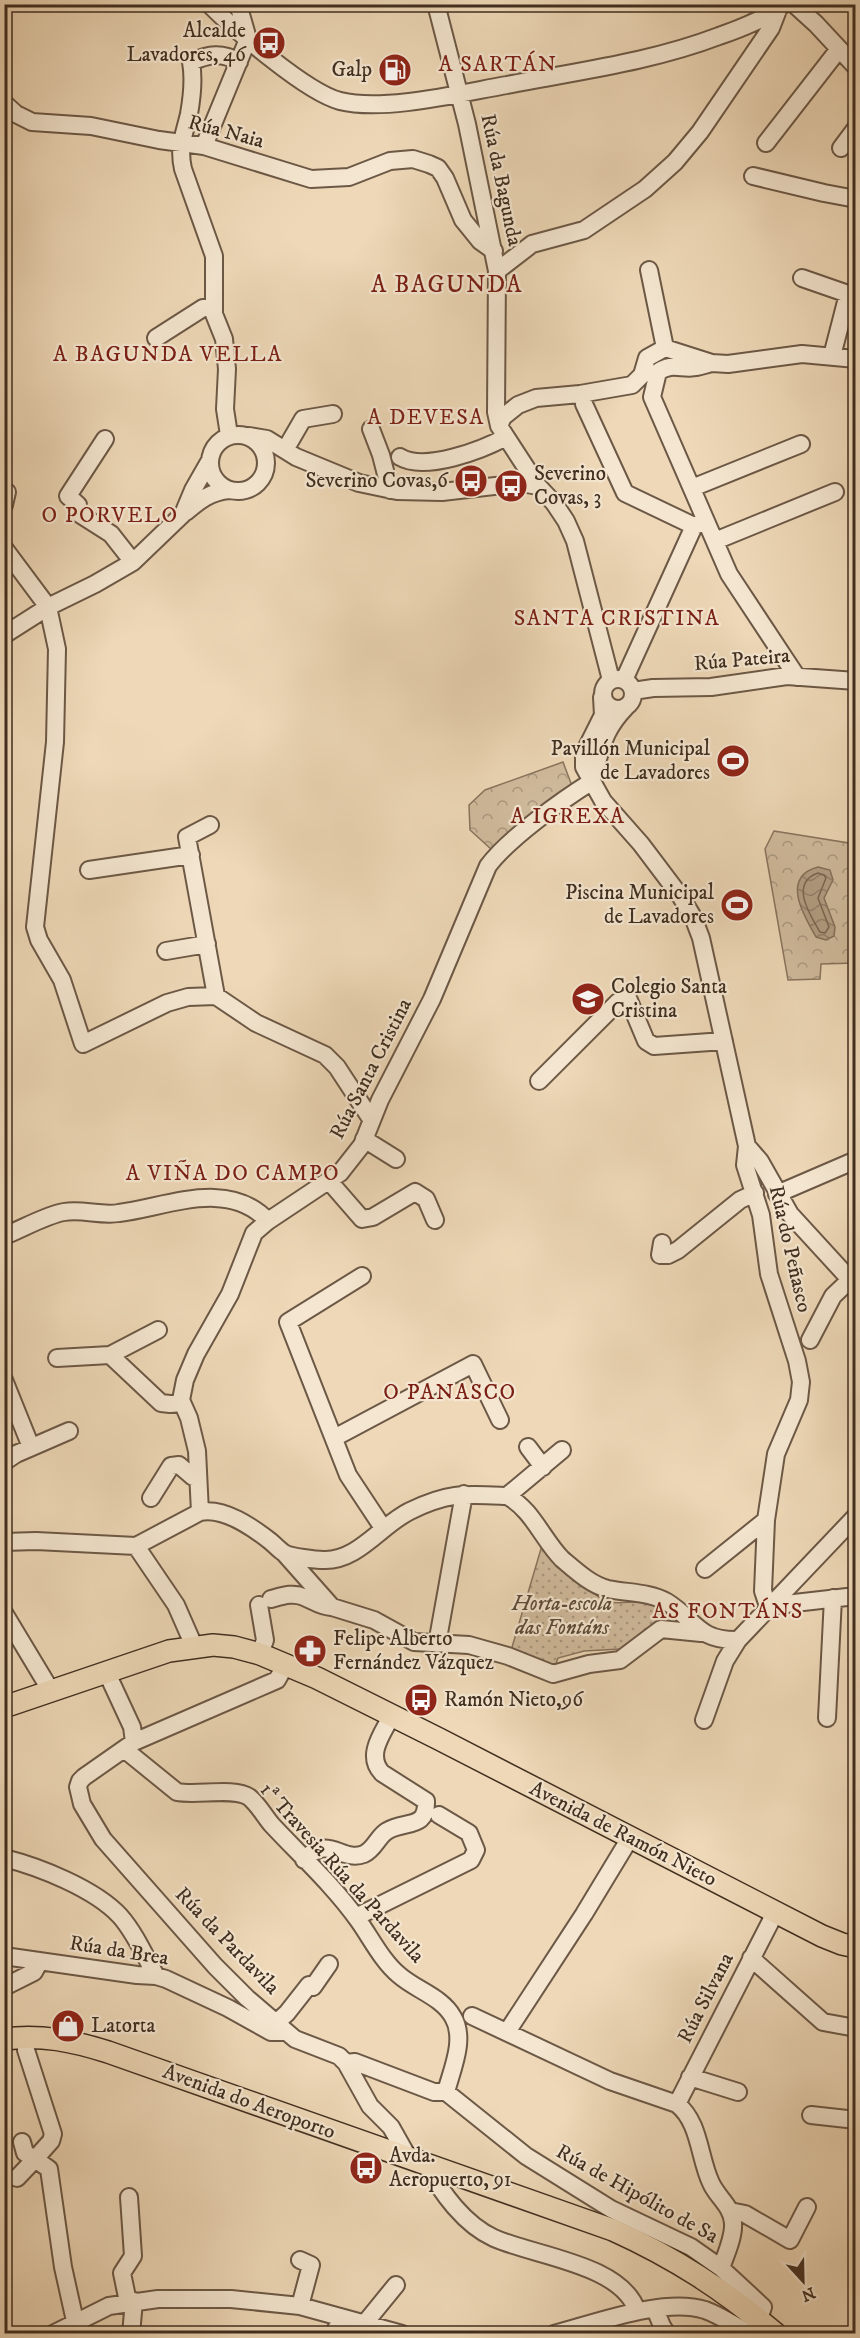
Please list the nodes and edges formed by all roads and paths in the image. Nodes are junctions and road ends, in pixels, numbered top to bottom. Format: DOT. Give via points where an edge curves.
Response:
graph roads {
  1 [pos="209,4"];
  2 [pos="238,4"];
  3 [pos="436,6"];
  4 [pos="785,6"];
  5 [pos="248,39"];
  6 [pos="839,49"];
  7 [pos="239,62"];
  8 [pos="451,63"];
  9 [pos="855,67"];
  10 [pos="458,93"];
  11 [pos="435,97"];
  12 [pos="4,103"];
  13 [pos="855,128"];
  14 [pos="180,142"];
  15 [pos="766,143"];
  16 [pos="204,146"];
  17 [pos="841,148"];
  18 [pos="753,176"];
  19 [pos="855,199"];
  20 [pos="494,250"];
  21 [pos="649,270"];
  22 [pos="497,271"];
  23 [pos="802,278"];
  24 [pos="213,307"];
  25 [pos="156,339"];
  26 [pos="665,348"];
  27 [pos="832,356"];
  28 [pos="855,359"];
  29 [pos="712,363"];
  30 [pos="584,404"];
  31 [pos="333,414"];
  32 [pos="371,429"];
  33 [pos="503,432"];
  34 [pos="229,435"];
  35 [pos="249,436"];
  36 [pos="105,439"];
  37 [pos="801,444"];
  38 [pos="290,453"];
  39 [pos="400,457"];
  40 [pos="209,462"];
  41 [pos="266,468"];
  42 [pos="538,486"];
  43 [pos="692,488"];
  44 [pos="229,490"];
  45 [pos="390,490"];
  46 [pos="4,492"];
  47 [pos="835,492"];
  48 [pos="4,505"];
  49 [pos="183,514"];
  50 [pos="700,524"];
  51 [pos="715,541"];
  52 [pos="4,548"];
  53 [pos="133,562"];
  54 [pos="48,607"];
  55 [pos="4,635"];
  56 [pos="797,677"];
  57 [pos="855,681"];
  58 [pos="623,690"];
  59 [pos="602,697"];
  60 [pos="591,782"];
  61 [pos="210,825"];
  62 [pos="191,855"];
  63 [pos="89,870"];
  64 [pos="207,944"];
  65 [pos="166,951"];
  66 [pos="216,996"];
  67 [pos="724,1041"];
  68 [pos="539,1081"];
  69 [pos="371,1119"];
  70 [pos="364,1139"];
  71 [pos="747,1146"];
  72 [pos="396,1159"];
  73 [pos="855,1160"];
  74 [pos="329,1181"];
  75 [pos="755,1193"];
  76 [pos="777,1194"];
  77 [pos="435,1220"];
  78 [pos="268,1221"];
  79 [pos="4,1236"];
  80 [pos="662,1243"];
  81 [pos="362,1276"];
  82 [pos="853,1280"];
  83 [pos="159,1330"];
  84 [pos="810,1340"];
  85 [pos="110,1355"];
  86 [pos="57,1358"];
  87 [pos="4,1380"];
  88 [pos="182,1403"];
  89 [pos="500,1420"];
  90 [pos="69,1431"];
  91 [pos="334,1438"];
  92 [pos="31,1447"];
  93 [pos="528,1447"];
  94 [pos="562,1450"];
  95 [pos="4,1462"];
  96 [pos="543,1467"];
  97 [pos="198,1476"];
  98 [pos="464,1494"];
  99 [pos="507,1496"];
  100 [pos="151,1498"];
  101 [pos="200,1512"];
  102 [pos="855,1516"];
  103 [pos="766,1520"];
  104 [pos="383,1528"];
  105 [pos="4,1542"];
  106 [pos="136,1546"];
  107 [pos="285,1554"];
  108 [pos="705,1569"];
  109 [pos="855,1596"];
  110 [pos="833,1598"];
  111 [pos="768,1606"];
  112 [pos="332,1607"];
  113 [pos="5,1613"];
  114 [pos="702,1633"];
  115 [pos="738,1640"];
  116 [pos="437,1644"];
  117 [pos="194,1646"];
  118 [pos="260,1654"];
  119 [pos="286,1664"];
  120 [pos="106,1671"];
  121 [pos="51,1691"];
  122 [pos="4,1707"];
  123 [pos="392,1715"];
  124 [pos="826,1718"];
  125 [pos="704,1719"];
  126 [pos="129,1745"];
  127 [pos="439,1815"];
  128 [pos="630,1838"];
  129 [pos="4,1858"];
  130 [pos="304,1860"];
  131 [pos="775,1913"];
  132 [pos="356,1917"];
  133 [pos="855,1947"];
  134 [pos="4,1956"];
  135 [pos="751,1958"];
  136 [pos="40,1961"];
  137 [pos="329,1964"];
  138 [pos="156,1976"];
  139 [pos="4,1987"];
  140 [pos="472,2016"];
  141 [pos="281,2028"];
  142 [pos="855,2028"];
  143 [pos="507,2032"];
  144 [pos="15,2038"];
  145 [pos="346,2063"];
  146 [pos="690,2077"];
  147 [pos="446,2092"];
  148 [pos="738,2092"];
  149 [pos="677,2104"];
  150 [pos="812,2115"];
  151 [pos="855,2120"];
  152 [pos="22,2142"];
  153 [pos="35,2159"];
  154 [pos="418,2162"];
  155 [pos="17,2178"];
  156 [pos="129,2197"];
  157 [pos="807,2207"];
  158 [pos="730,2211"];
  159 [pos="300,2260"];
  160 [pos="721,2268"];
  161 [pos="396,2285"];
  162 [pos="131,2302"];
  163 [pos="300,2306"];
  164 [pos="655,2309"];
  165 [pos="637,2311"];
  166 [pos="343,2318"];
  167 [pos="75,2321"];
  168 [pos="365,2323"];
  169 [pos="755,2326"];
  170 [pos="564,2332"];
  171 [pos="53,2334"];
  172 [pos="131,2334"];
  173 [pos="333,2334"];
  174 [pos="402,2334"];
  175 [pos="668,2334"];
  176 [pos="776,2334"];
  1 -- 5 [label="street"];
  2 -- 5 [label="street"];
  3 -- 8 [label="street, Rúa da Bagunda"];
  4 -- 6 [label="street" via="816,24"];
  4 -- 10 [label="street" via="729,33 667,54"];
  4 -- 22 [label="street" via="700,132 675,162 645,189 584,230 532,244"];
  5 -- 7 [label="street"];
  5 -- 11 [label="street" via="316,90 340,101 383,104"];
  6 -- 9 [label="street"];
  6 -- 15 [label="street"];
  7 -- 14 [label="street" via="217,53 191,62 189,113"];
  7 -- 16 [label="street"];
  8 -- 10 [label="street, Rúa da Bagunda"];
  8 -- 11 [label="street"];
  10 -- 11 [label="street"];
  10 -- 20 [label="street, Rúa da Bagunda"];
  12 -- 14 [label="street, Rúa Naia" via="32,123 91,126"];
  13 -- 17 [label="street"];
  14 -- 16 [label="street, Rúa Naia"];
  14 -- 24 [label="street" via="183,169 214,256"];
  16 -- 20 [label="street, Rúa Naia" via="311,179 349,177 390,161 413,159 438,168 463,220 480,241"];
  18 -- 19 [label="street"];
  20 -- 22 [label="street, Rúa da Bagunda"];
  21 -- 26 [label="street"];
  22 -- 33 [label="street, Rúa da Bagunda" via="496,412"];
  23 -- 27 [label="street" via="848,294"];
  24 -- 25 [label="street" via="203,308"];
  24 -- 34 [label="street" via="224,339"];
  26 -- 29 [label="street"];
  26 -- 33 [label="street" via="647,358 642,375 632,385 536,398 503,417"];
  27 -- 28 [label="street"];
  27 -- 29 [label="street" via="802,354"];
  29 -- 43 [label="street" via="695,368 665,367 658,372 652,397"];
  30 -- 50 [label="street" via="625,493"];
  31 -- 38 [label="street" via="303,419"];
  32 -- 45 [label="street"];
  33 -- 39 [label="street" via="438,461 417,464"];
  33 -- 42 [label="street, Rúa da Bagunda"];
  34 -- 35 [label="street"];
  34 -- 40 [label="street" via="215,445"];
  35 -- 38 [label="street" via="267,439"];
  35 -- 41 [label="street" via="263,449"];
  36 -- 53 [label="street" via="68,496 78,505 78,513 111,534"];
  37 -- 43 [label="street"];
  38 -- 41 [label="street"];
  38 -- 45 [label="street" via="359,483"];
  40 -- 44 [label="street" via="214,479"];
  40 -- 49 [label="street"];
  41 -- 44 [label="street" via="256,484"];
  42 -- 45 [label="street" via="520,483 417,493"];
  42 -- 58 [label="street, Rúa da Bagunda" via="554,503 575,541"];
  43 -- 50 [label="street"];
  44 -- 49 [label="street" via="204,497"];
  46 -- 48 [label="street"];
  47 -- 51 [label="street"];
  49 -- 53 [label="street"];
  50 -- 51 [label="street"];
  50 -- 58 [label="street"];
  51 -- 56 [label="street" via="729,574"];
  52 -- 54 [label="street"];
  53 -- 54 [label="street"];
  54 -- 55 [label="street"];
  54 -- 66 [label="street" via="57,649 55,742 35,927 62,980 83,1044 167,1004 188,997"];
  56 -- 57 [label="street, Rúa Pateira"];
  56 -- 58 [label="street, Rúa Pateira" via="768,677 711,687"];
  58 -- 59 [label="street" via="604,687"];
  58 -- 59 [label="street" via="622,709 607,706"];
  58 -- 60 [label="street"];
  59 -- 60 [label="street" via="603,715 584,753 584,767"];
  60 -- 67 [label="street" via="693,917"];
  60 -- 69 [label="street, Rúa Santa Cristina" via="555,807 488,866 432,999"];
  61 -- 62 [label="street" via="188,837"];
  62 -- 63 [label="street"];
  62 -- 64 [label="street"];
  64 -- 65 [label="street"];
  64 -- 66 [label="street"];
  66 -- 69 [label="street" via="256,1023 325,1055"];
  67 -- 68 [label="street" via="654,1047 646,1041 628,998 618,1002"];
  67 -- 71 [label="street"];
  69 -- 70 [label="street, Rúa Santa Cristina"];
  70 -- 72 [label="street"];
  70 -- 74 [label="street, Rúa Santa Cristina" via="340,1173"];
  71 -- 75 [label="street, Rúa do Peñasco" via="745,1165"];
  71 -- 76 [label="street" via="760,1161"];
  73 -- 76 [label="street"];
  74 -- 77 [label="street" via="363,1220 415,1192 426,1199"];
  74 -- 78 [label="street, Rúa Santa Cristina"];
  75 -- 80 [label="street" via="740,1200 678,1250 660,1255"];
  75 -- 103 [label="street, Rúa do Peñasco" via="769,1274 801,1382 799,1400 776,1454"];
  76 -- 82 [label="street" via="805,1232"];
  78 -- 79 [label="street" via="243,1204 216,1198 187,1198 116,1214 63,1212"];
  78 -- 88 [label="street, Rúa Santa Cristina" via="254,1233 230,1294 196,1354 185,1380"];
  81 -- 91 [label="street" via="288,1322"];
  82 -- 84 [label="street" via="833,1296"];
  83 -- 85 [label="street"];
  85 -- 86 [label="street"];
  85 -- 88 [label="street" via="161,1402"];
  87 -- 92 [label="street"];
  88 -- 97 [label="street" via="197,1451"];
  89 -- 91 [label="street" via="473,1364"];
  90 -- 92 [label="street"];
  91 -- 104 [label="street" via="348,1475"];
  92 -- 95 [label="street"];
  93 -- 96 [label="street"];
  94 -- 96 [label="street"];
  96 -- 99 [label="street"];
  97 -- 100 [label="street" via="193,1477 179,1465 171,1466"];
  97 -- 101 [label="street"];
  98 -- 99 [label="street"];
  98 -- 104 [label="street" via="437,1499"];
  98 -- 116 [label="street"];
  99 -- 114 [label="street" via="561,1558 590,1581 667,1602"];
  101 -- 106 [label="street"];
  101 -- 107 [label="street" via="208,1510 249,1525"];
  102 -- 111 [label="street"];
  103 -- 108 [label="street"];
  103 -- 111 [label="street, Rúa do Peñasco" via="763,1591"];
  104 -- 107 [label="street" via="338,1559"];
  105 -- 106 [label="street"];
  106 -- 117 [label="street" via="176,1605"];
  107 -- 112 [label="street"];
  109 -- 110 [label="street"];
  110 -- 111 [label="street"];
  110 -- 124 [label="street"];
  111 -- 115 [label="street"];
  112 -- 116 [label="street" via="374,1620 414,1642"];
  112 -- 118 [label="street" via="289,1594 265,1602 265,1640"];
  113 -- 121 [label="street"];
  114 -- 115 [label="street"];
  114 -- 116 [label="street" via="661,1629 620,1660 553,1674 469,1646"];
  115 -- 125 [label="street" via="725,1661"];
  117 -- 118 [label="main road, Avenida de Ramón Nieto" via="234,1647"];
  117 -- 120 [label="main road, Avenida de Ramón Nieto"];
  118 -- 119 [label="main road, Avenida de Ramón Nieto"];
  119 -- 123 [label="main road, Avenida de Ramón Nieto"];
  119 -- 126 [label="street, Rúa da Pardavila" via="277,1680"];
  120 -- 121 [label="main road, Avenida de Ramón Nieto"];
  120 -- 126 [label="street" via="132,1727"];
  121 -- 122 [label="main road, Avenida de Ramón Nieto"];
  123 -- 128 [label="main road, Avenida de Ramón Nieto"];
  123 -- 130 [label="street" via="374,1749 376,1767 426,1801 424,1817 385,1832 363,1854 325,1848 313,1850"];
  126 -- 130 [label="street, 1ª Travesia Rúa da Pardavila" via="177,1792 240,1793 248,1797"];
  126 -- 141 [label="street, Rúa da Pardavila" via="80,1781 79,1794 86,1812 103,1839 215,1966"];
  127 -- 132 [label="street" via="468,1833 476,1850 471,1860"];
  128 -- 131 [label="main road, Avenida de Ramón Nieto"];
  128 -- 143 [label="street"];
  129 -- 138 [label="street" via="52,1872 101,1901 120,1916"];
  130 -- 132 [label="street, 1ª Travesia Rúa da Pardavila"];
  131 -- 133 [label="main road, Avenida de Ramón Nieto"];
  131 -- 135 [label="street, Rúa Silvana"];
  132 -- 147 [label="street, 1ª Travesia Rúa da Pardavila" via="391,1968 453,2016 459,2032"];
  134 -- 136 [label="street, Rúa da Brea"];
  135 -- 142 [label="street" via="823,2022"];
  135 -- 146 [label="street, Rúa Silvana"];
  136 -- 138 [label="street, Rúa da Brea"];
  136 -- 139 [label="street" via="34,1972"];
  137 -- 141 [label="street" via="287,2013"];
  138 -- 141 [label="street, Rúa da Brea" via="271,2032"];
  140 -- 143 [label="street"];
  141 -- 145 [label="street, Rúa da Pardavila" via="295,2039 339,2056"];
  143 -- 149 [label="street" via="610,2081"];
  144 -- 153 [label="street" via="26,2050 52,2134 51,2141"];
  144 -- 154 [label="main road, Avenida do Aeroporto" via="59,2039 108,2052"];
  145 -- 147 [label="street, Rúa de Hipólito de Sa" via="355,2062 435,2092"];
  145 -- 154 [label="street" via="370,2106"];
  146 -- 148 [label="street"];
  146 -- 149 [label="street, Rúa Silvana"];
  147 -- 160 [label="street, Rúa de Hipólito de Sa" via="526,2156 611,2209 691,2247"];
  149 -- 158 [label="street" via="686,2111 711,2184"];
  150 -- 151 [label="street"];
  152 -- 153 [label="street" via="25,2153"];
  153 -- 155 [label="street"];
  153 -- 167 [label="street" via="49,2169"];
  154 -- 165 [label="street" via="476,2226 493,2238 585,2267 621,2288"];
  154 -- 169 [label="main road, Avenida do Aeroporto" via="637,2241 708,2280"];
  156 -- 162 [label="street" via="133,2256 122,2272"];
  157 -- 158 [label="street" via="790,2240 745,2214"];
  158 -- 160 [label="street" via="732,2233"];
  159 -- 163 [label="street" via="311,2265"];
  160 -- 169 [label="street, Rúa de Hipólito de Sa" via="763,2307"];
  161 -- 168 [label="street"];
  162 -- 163 [label="street" via="231,2299"];
  162 -- 167 [label="street" via="109,2306"];
  162 -- 172 [label="street"];
  163 -- 166 [label="street"];
  164 -- 165 [label="street"];
  164 -- 169 [label="street" via="689,2307"];
  164 -- 175 [label="street"];
  165 -- 170 [label="street"];
  166 -- 168 [label="street"];
  166 -- 173 [label="street"];
  167 -- 171 [label="street"];
  168 -- 174 [label="street"];
  169 -- 176 [label="main road, Avenida do Aeroporto"];
}
